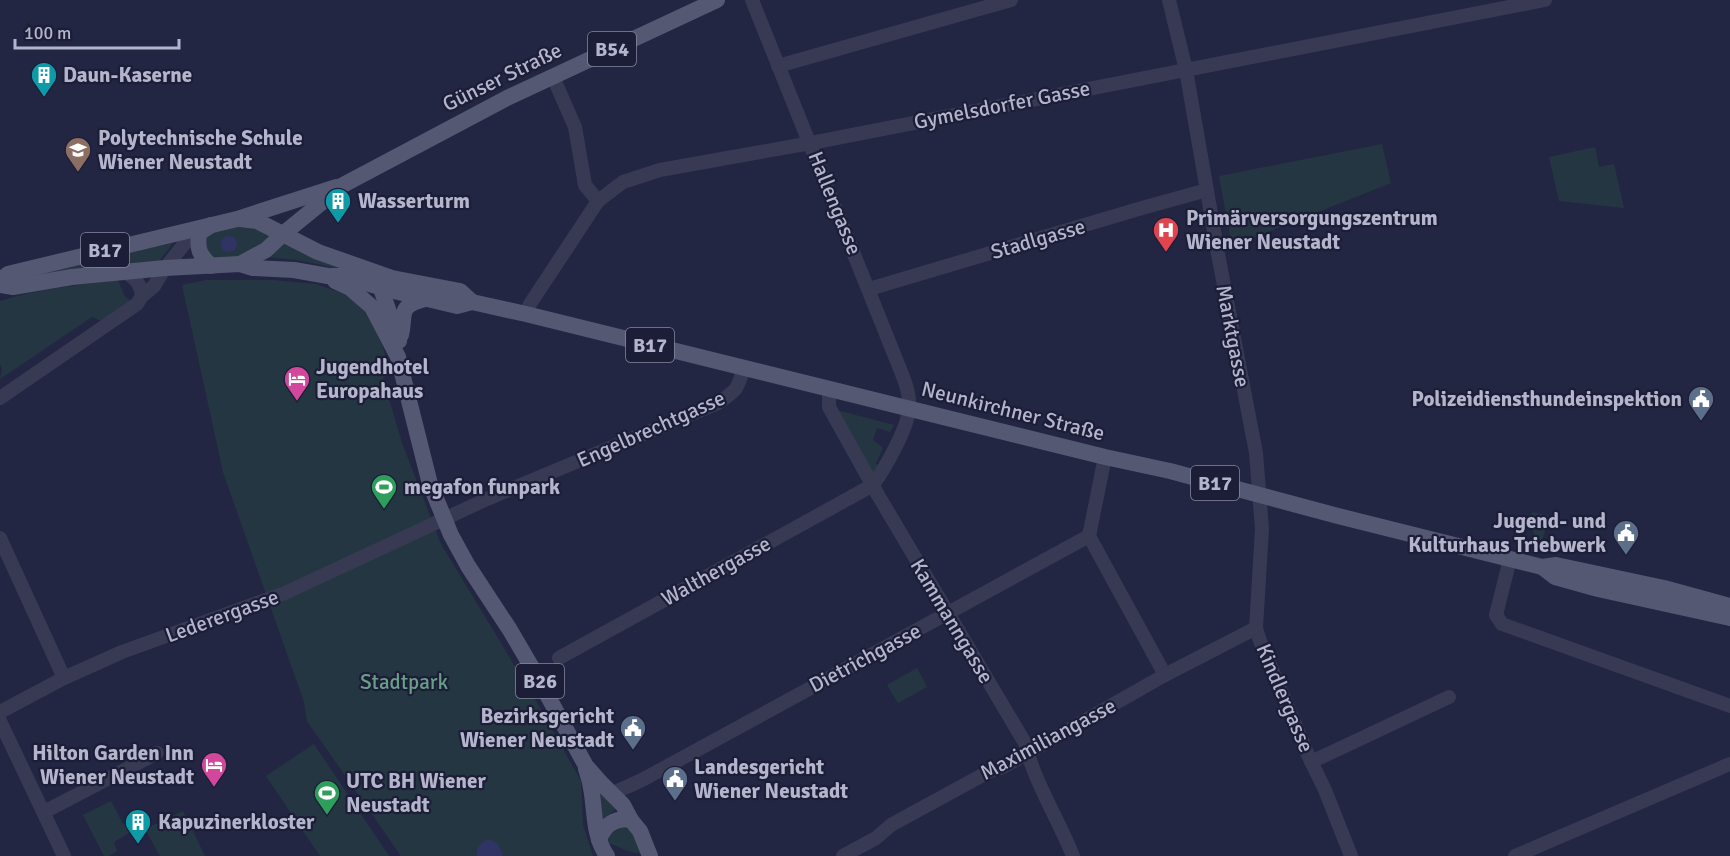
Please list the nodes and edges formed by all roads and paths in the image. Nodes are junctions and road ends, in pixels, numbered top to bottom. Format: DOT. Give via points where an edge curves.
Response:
graph roads {
  1 [pos="717,0"];
  2 [pos="752,0"];
  3 [pos="1011,0"];
  4 [pos="1169,0"];
  5 [pos="1545,0"];
  6 [pos="778,66"];
  7 [pos="1186,70"];
  8 [pos="553,77"];
  9 [pos="811,143"];
  10 [pos="343,185"];
  11 [pos="1207,190"];
  12 [pos="598,201"];
  13 [pos="313,210"];
  14 [pos="237,219"];
  15 [pos="205,229"];
  16 [pos="283,234"];
  17 [pos="318,252"];
  18 [pos="240,264"];
  19 [pos="211,266"];
  20 [pos="165,268"];
  21 [pos="366,268"];
  22 [pos="126,273"];
  23 [pos="328,276"];
  24 [pos="387,282"];
  25 [pos="0,283"];
  26 [pos="869,289"];
  27 [pos="142,297"];
  28 [pos="425,299"];
  29 [pos="472,302"];
  30 [pos="372,307"];
  31 [pos="526,314"];
  32 [pos="399,349"];
  33 [pos="744,368"];
  34 [pos="829,389"];
  35 [pos="0,398"];
  36 [pos="910,409"];
  37 [pos="1105,457"];
  38 [pos="873,485"];
  39 [pos="1260,495"];
  40 [pos="444,519"];
  41 [pos="1089,537"];
  42 [pos="0,538"];
  43 [pos="1510,559"];
  44 [pos="1542,567"];
  45 [pos="1730,606"];
  46 [pos="947,613"];
  47 [pos="1730,618"];
  48 [pos="1256,628"];
  49 [pos="559,658"];
  50 [pos="1165,675"];
  51 [pos="64,678"];
  52 [pos="1449,697"];
  53 [pos="1730,706"];
  54 [pos="0,712"];
  55 [pos="0,721"];
  56 [pos="156,753"];
  57 [pos="1027,753"];
  58 [pos="1311,762"];
  59 [pos="1730,764"];
  60 [pos="586,765"];
  61 [pos="621,809"];
  62 [pos="44,812"];
  63 [pos="599,840"];
  64 [pos="64,856"];
  65 [pos="607,856"];
  66 [pos="650,856"];
  67 [pos="843,856"];
  68 [pos="1073,856"];
  69 [pos="1351,856"];
  70 [pos="1515,856"];
  1 -- 8 [label="main road, Günser Straße / B54"];
  2 -- 6 [label="street, Hallengasse"];
  3 -- 6 [label="street"];
  4 -- 7 [label="street, Marktgasse"];
  5 -- 7 [label="street, Gymelsdorfer Gasse"];
  6 -- 9 [label="street, Hallengasse"];
  7 -- 9 [label="street, Gymelsdorfer Gasse"];
  7 -- 11 [label="street, Marktgasse"];
  8 -- 10 [label="main road, Günser Straße / B54"];
  8 -- 12 [label="street" via="575,127 585,185"];
  9 -- 12 [label="street, Gymelsdorfer Gasse" via="660,170 623,182"];
  9 -- 26 [label="street, Hallengasse"];
  10 -- 13 [label="main road, B54"];
  10 -- 14 [label="main road, B54"];
  11 -- 26 [label="street, Stadlgasse"];
  11 -- 39 [label="street, Marktgasse" via="1256,453"];
  12 -- 31 [label="street, Gymelsdorfer Gasse"];
  13 -- 16 [label="main road, B54"];
  13 -- 17 [label="main road" via="307,227"];
  14 -- 15 [label="main road, B17"];
  14 -- 16 [label="main road, B17" via="257,221"];
  15 -- 19 [label="main road" via="198,242 200,255"];
  15 -- 20 [label="street" via="186,242"];
  15 -- 25 [label="main road, B17" via="8,274"];
  16 -- 17 [label="main road, B17"];
  16 -- 18 [label="main road" via="266,250"];
  17 -- 21 [label="main road, B17"];
  18 -- 19 [label="main road, B17"];
  18 -- 23 [label="main road, Neunkirchner Straße / B17"];
  19 -- 20 [label="main road, B17"];
  20 -- 22 [label="main road, B17"];
  20 -- 27 [label="street"];
  21 -- 24 [label="main road, B26"];
  22 -- 25 [label="main road, B17" via="13,287"];
  22 -- 27 [label="street" via="140,285"];
  23 -- 24 [label="main road, Neunkirchner Straße / B17"];
  23 -- 30 [label="main road, B26"];
  24 -- 28 [label="main road, Neunkirchner Straße / B17"];
  24 -- 29 [label="main road, Neunkirchner Straße / B17" via="459,291"];
  24 -- 30 [label="main road"];
  24 -- 32 [label="main road, B26"];
  26 -- 36 [label="street, Hallengasse" via="908,390"];
  27 -- 35 [label="street"];
  28 -- 29 [label="main road, Neunkirchner Straße / B17" via="457,306"];
  28 -- 32 [label="main road, B26" via="407,306"];
  29 -- 31 [label="main road, Neunkirchner Straße / B17"];
  30 -- 32 [label="main road, B26"];
  31 -- 33 [label="main road, Neunkirchner Straße / B17"];
  32 -- 40 [label="main road, B26" via="430,484"];
  33 -- 34 [label="main road, Neunkirchner Straße / B17"];
  33 -- 40 [label="street, Engelbrechtgasse" via="735,392 718,403"];
  34 -- 36 [label="main road, Neunkirchner Straße / B17"];
  34 -- 38 [label="street, Kammanngasse" via="829,407"];
  36 -- 37 [label="main road, Neunkirchner Straße / B17"];
  36 -- 38 [label="street"];
  37 -- 39 [label="main road, Neunkirchner Straße / B17"];
  37 -- 41 [label="street"];
  38 -- 46 [label="street, Kammanngasse"];
  38 -- 49 [label="street, Walthergasse"];
  39 -- 43 [label="main road, Neunkirchner Straße / B17"];
  39 -- 48 [label="street, Kindlergasse" via="1262,529"];
  40 -- 51 [label="street, Lederergasse" via="285,593 122,652"];
  40 -- 60 [label="main road, B26"];
  41 -- 46 [label="street, Dietrichgasse"];
  41 -- 50 [label="street"];
  42 -- 51 [label="street"];
  43 -- 44 [label="main road, Neunkirchner Straße / B17"];
  43 -- 53 [label="street" via="1496,615 1502,624"];
  44 -- 45 [label="main road, Neunkirchner Straße / B17" via="1556,565"];
  44 -- 47 [label="main road, Neunkirchner Straße / B17" via="1555,577 1598,590"];
  46 -- 57 [label="street, Kammanngasse" via="1025,743"];
  46 -- 61 [label="street, Dietrichgasse" via="642,780"];
  48 -- 50 [label="street, Maximiliangasse"];
  48 -- 58 [label="street, Kindlergasse"];
  50 -- 57 [label="street, Maximiliangasse"];
  51 -- 54 [label="street, Lederergasse"];
  52 -- 58 [label="street"];
  55 -- 62 [label="street"];
  56 -- 62 [label="street"];
  57 -- 67 [label="street, Maximiliangasse" via="901,819"];
  57 -- 68 [label="street, Kammanngasse"];
  58 -- 69 [label="street, Kindlergasse"];
  59 -- 70 [label="street"];
  60 -- 61 [label="main road, B26"];
  60 -- 63 [label="main road, B26"];
  61 -- 63 [label="main road"];
  61 -- 66 [label="main road, B26" via="640,831"];
  62 -- 64 [label="street"];
  63 -- 65 [label="main road, B26"];
}
